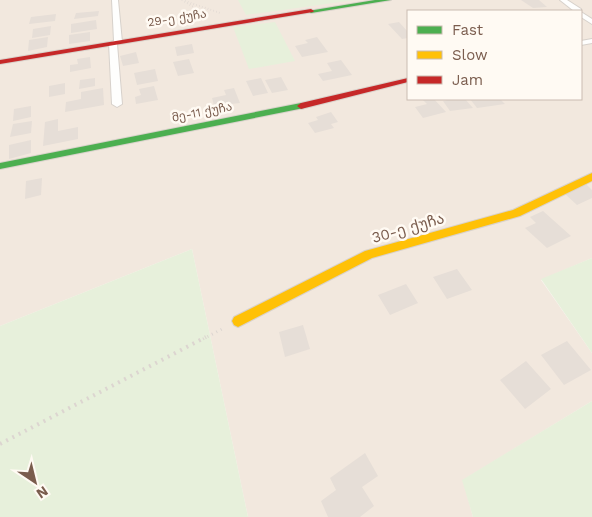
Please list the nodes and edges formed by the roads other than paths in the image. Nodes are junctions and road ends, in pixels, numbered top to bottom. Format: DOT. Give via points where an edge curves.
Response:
graph roads {
  1 [pos="115,0"];
  2 [pos="388,0"];
  3 [pos="563,0"];
  4 [pos="577,10"];
  5 [pos="116,42"];
  6 [pos="0,62"];
  7 [pos="407,80"];
  8 [pos="117,104"];
  9 [pos="0,166"];
  10 [pos="592,177"];
  11 [pos="238,321"];
  1 -- 5 [label="street"];
  2 -- 5 [label="street, 29-ე ქუჩა"];
  3 -- 4 [label="street"];
  5 -- 6 [label="street, 29-ე ქუჩა"];
  5 -- 8 [label="street"];
  7 -- 9 [label="street, მე-11 ქუჩა" via="329,100"];
  10 -- 11 [label="street, 30-ე ქუჩა" via="516,213 369,254"];
}
